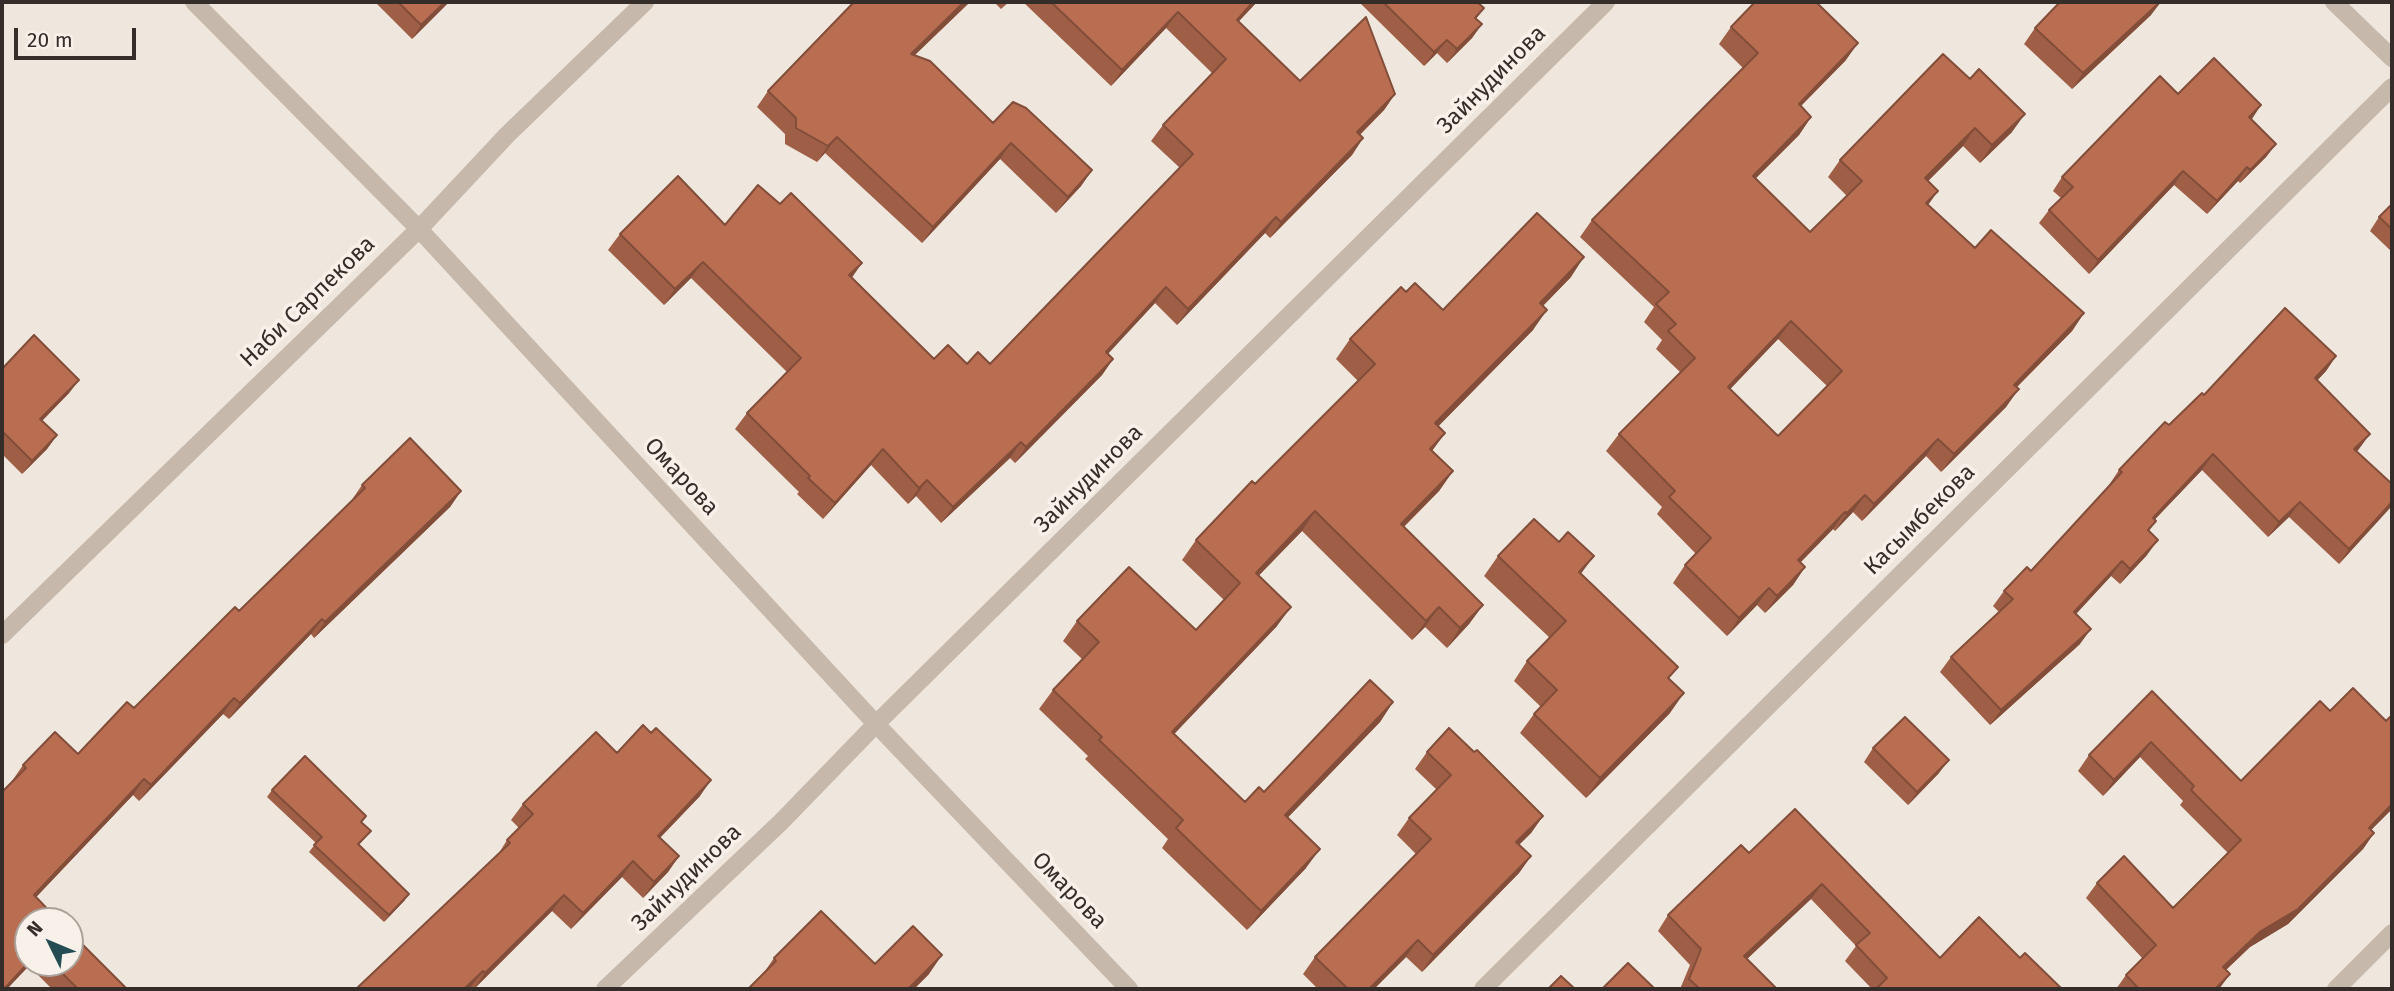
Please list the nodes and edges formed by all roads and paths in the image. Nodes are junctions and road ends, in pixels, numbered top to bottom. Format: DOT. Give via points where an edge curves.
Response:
graph roads {
  1 [pos="194,2"];
  2 [pos="645,2"];
  3 [pos="1606,2"];
  4 [pos="2334,2"];
  5 [pos="2392,58"];
  6 [pos="2392,87"];
  7 [pos="419,229"];
  8 [pos="2,635"];
  9 [pos="876,724"];
  10 [pos="2392,933"];
  11 [pos="605,989"];
  12 [pos="1129,989"];
  13 [pos="1483,989"];
  14 [pos="2336,989"];
  1 -- 7 [label="street, Омарова"];
  2 -- 7 [label="street, Наби Сарпекова" via="507,135"];
  3 -- 9 [label="street, Зайнудинова"];
  4 -- 5 [label="street"];
  6 -- 13 [label="street, Касымбекова"];
  7 -- 8 [label="street, Наби Сарпекова"];
  7 -- 9 [label="street, Омарова"];
  9 -- 11 [label="street, Зайнудинова" via="781,822"];
  9 -- 12 [label="street, Омарова"];
  10 -- 14 [label="street"];
}
